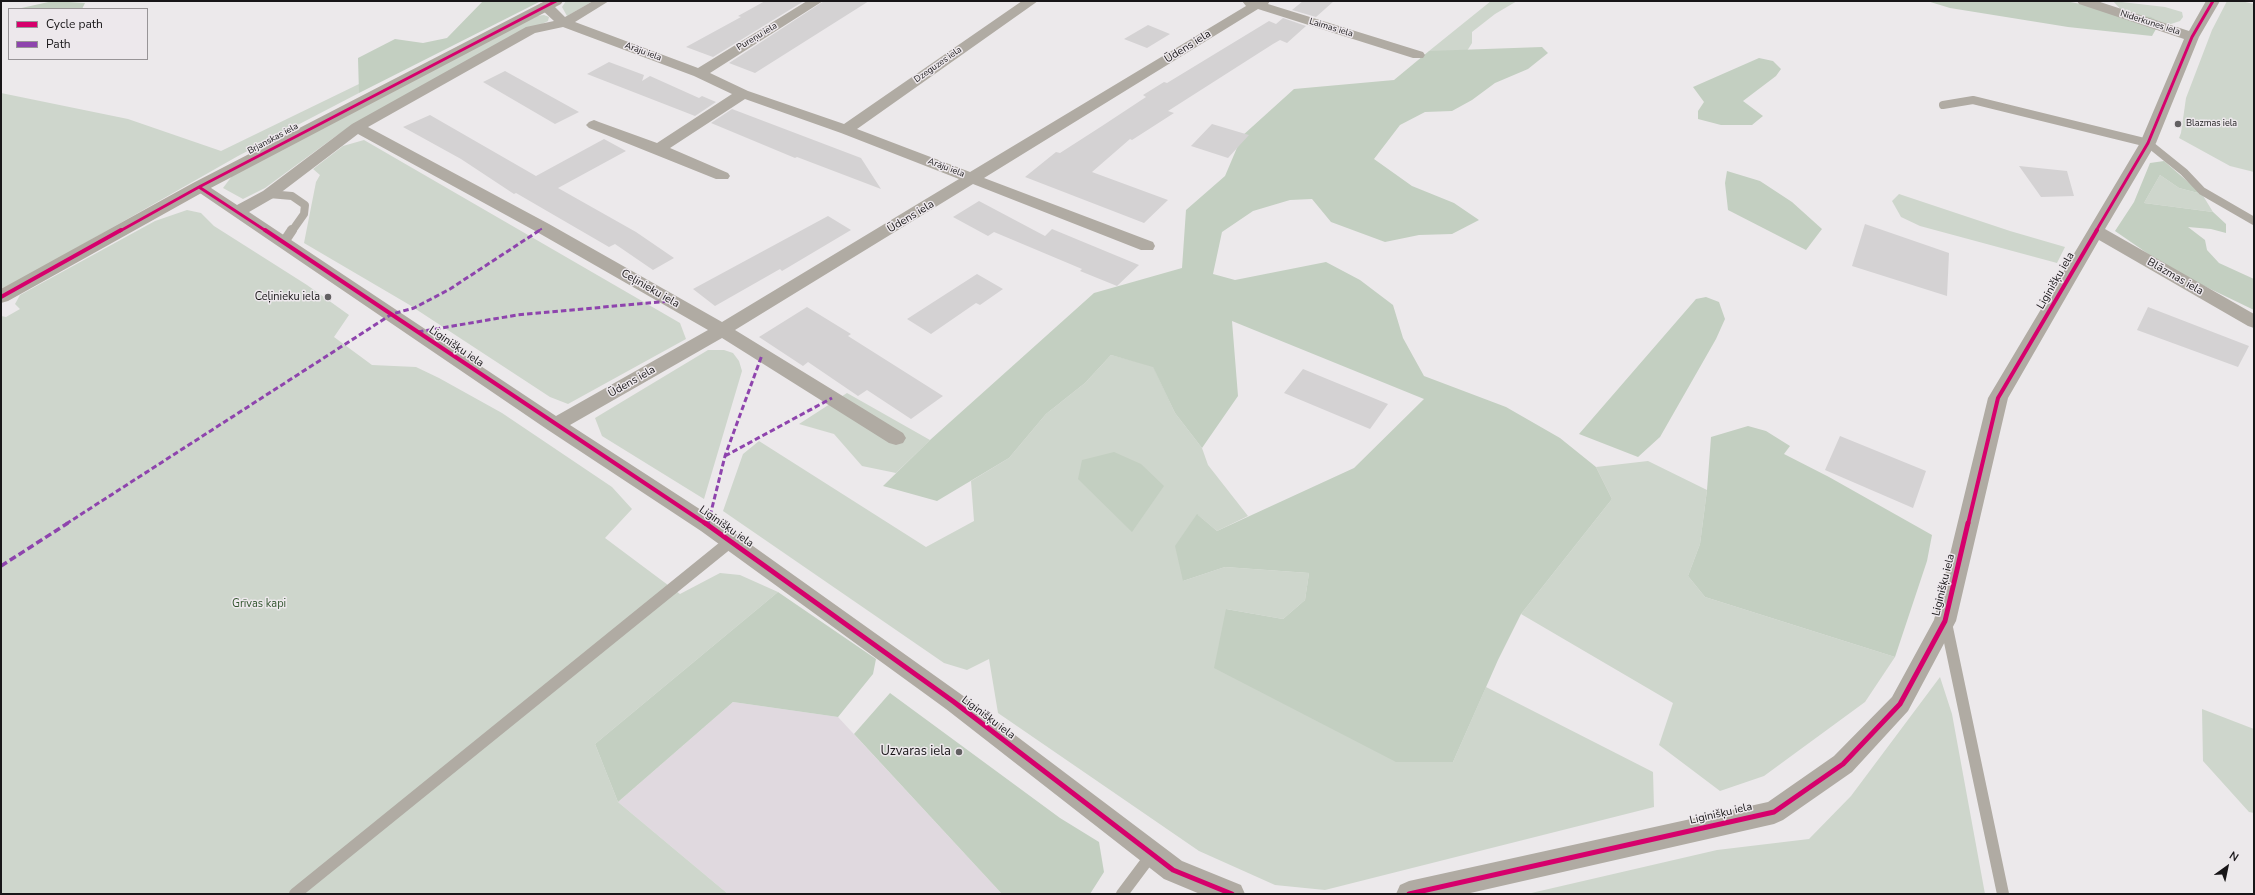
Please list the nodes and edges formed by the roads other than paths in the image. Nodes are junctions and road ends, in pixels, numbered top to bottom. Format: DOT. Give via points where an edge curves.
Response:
graph roads {
  1 [pos="602,1"];
  2 [pos="816,1"];
  3 [pos="1030,1"];
  4 [pos="2084,1"];
  5 [pos="2213,1"];
  6 [pos="1254,2"];
  7 [pos="551,4"];
  8 [pos="564,23"];
  9 [pos="2192,37"];
  10 [pos="1418,55"];
  11 [pos="698,73"];
  12 [pos="743,94"];
  13 [pos="1943,105"];
  14 [pos="594,125"];
  15 [pos="357,127"];
  16 [pos="846,130"];
  17 [pos="2148,143"];
  18 [pos="658,149"];
  19 [pos="722,176"];
  20 [pos="974,179"];
  21 [pos="198,187"];
  22 [pos="269,194"];
  23 [pos="237,212"];
  24 [pos="2254,221"];
  25 [pos="2096,231"];
  26 [pos="284,242"];
  27 [pos="1147,246"];
  28 [pos="1,297"];
  29 [pos="2254,322"];
  30 [pos="722,330"];
  31 [pos="555,425"];
  32 [pos="896,438"];
  33 [pos="731,541"];
  34 [pos="1945,621"];
  35 [pos="1152,854"];
  36 [pos="1173,870"];
  37 [pos="295,894"];
  38 [pos="1122,894"];
  39 [pos="1204,894"];
  40 [pos="1232,894"];
  41 [pos="1409,894"];
  42 [pos="2003,894"];
  1 -- 8 [label="street"];
  2 -- 11 [label="street, Pureņu iela"];
  3 -- 16 [label="street, Dzeguzes iela"];
  4 -- 9 [label="street, Niderkunes iela"];
  5 -- 9 [label="street, Liginišķu iela"];
  6 -- 10 [label="street, Laimas iela"];
  6 -- 20 [label="street, Ūdens iela"];
  7 -- 8 [label="street, Arāju iela"];
  7 -- 21 [label="main road, Brjanskas iela"];
  8 -- 11 [label="street, Arāju iela"];
  8 -- 15 [label="street" via="531,30"];
  9 -- 17 [label="street, Liginišķu iela"];
  11 -- 12 [label="street, Arāju iela"];
  12 -- 16 [label="street, Arāju iela"];
  12 -- 18 [label="street"];
  13 -- 17 [label="lane" via="1973,100 1984,102"];
  14 -- 18 [label="street"];
  15 -- 22 [label="street"];
  15 -- 30 [label="street, Ceļinieku iela" via="543,228"];
  16 -- 20 [label="street, Arāju iela"];
  17 -- 24 [label="lane" via="2184,172 2202,191"];
  17 -- 25 [label="street, Liginišķu iela"];
  18 -- 19 [label="street"];
  20 -- 27 [label="street, Arāju iela"];
  20 -- 30 [label="street, Ūdens iela"];
  21 -- 23 [label="street, Liginišķu iela"];
  21 -- 28 [label="main road, Brjanskas iela"];
  22 -- 23 [label="street"];
  22 -- 26 [label="lane" via="292,196 305,205 304,214"];
  23 -- 26 [label="street, Liginišķu iela"];
  25 -- 29 [label="street, Blāzmas iela"];
  25 -- 34 [label="street, Liginišķu iela" via="1998,398"];
  26 -- 31 [label="street, Liginišķu iela"];
  30 -- 31 [label="street, Ūdens iela"];
  30 -- 32 [label="street, Ceļinieku iela"];
  31 -- 33 [label="street, Liginišķu iela"];
  33 -- 35 [label="street, Liginišķu iela" via="954,702"];
  33 -- 37 [label="lane"];
  34 -- 41 [label="street, Liginišķu iela" via="1900,704 1843,764 1774,812"];
  34 -- 42 [label="lane"];
  35 -- 36 [label="street, Liginišķu iela"];
  35 -- 38 [label="lane"];
  36 -- 39 [label="street"];
  36 -- 40 [label="street, Liginišķu iela"];
}
